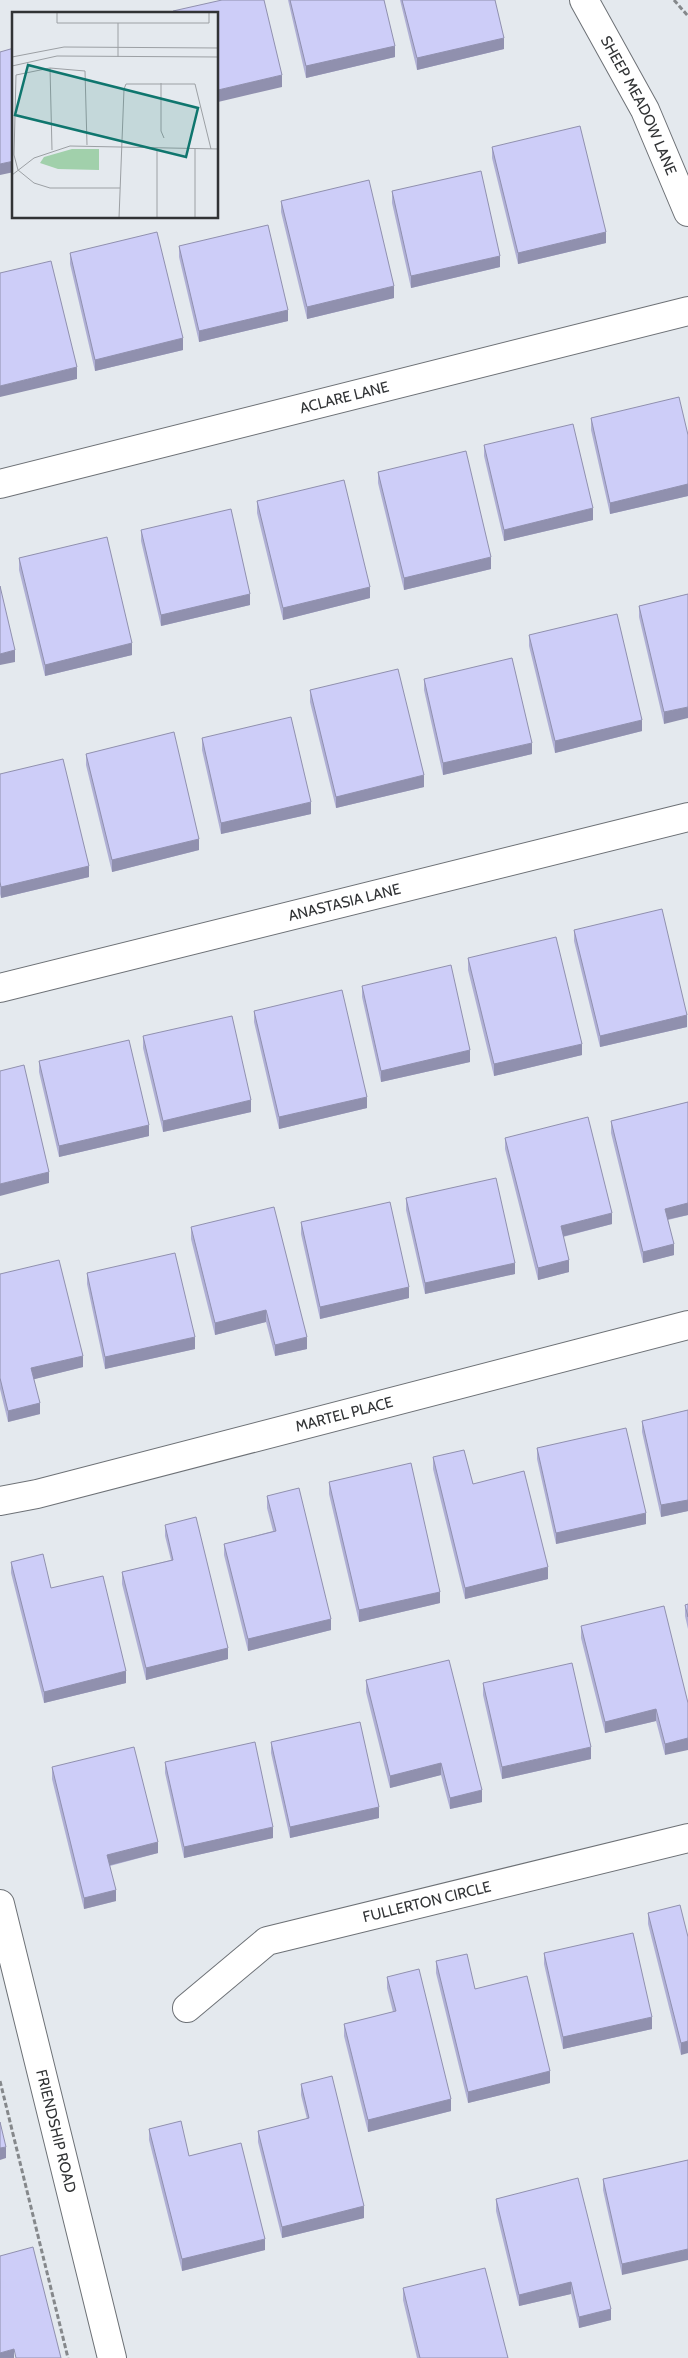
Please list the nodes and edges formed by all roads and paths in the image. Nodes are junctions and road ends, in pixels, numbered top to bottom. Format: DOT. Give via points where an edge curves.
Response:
graph roads {
  1 [pos="584,0"];
  2 [pos="674,0"];
  3 [pos="688,16"];
  4 [pos="688,212"];
  5 [pos="688,311"];
  6 [pos="0,484"];
  7 [pos="688,817"];
  8 [pos="0,988"];
  9 [pos="688,1325"];
  10 [pos="0,1501"];
  11 [pos="688,1838"];
  12 [pos="0,1904"];
  13 [pos="7,1962"];
  14 [pos="186,2008"];
  15 [pos="0,2081"];
  16 [pos="68,2358"];
  17 [pos="112,2358"];
  1 -- 4 [label="street, SHEEP MEADOW LANE" via="645,110"];
  2 -- 3 [label="path"];
  5 -- 6 [label="street, ACLARE LANE"];
  7 -- 8 [label="street, ANASTASIA LANE"];
  9 -- 10 [label="street, MARTEL PLACE"];
  11 -- 14 [label="street, FULLERTON CIRCLE" via="267,1941"];
  12 -- 13 [label="street, FRIENDSHIP ROAD"];
  13 -- 17 [label="street, FRIENDSHIP ROAD"];
  15 -- 16 [label="path"];
}
